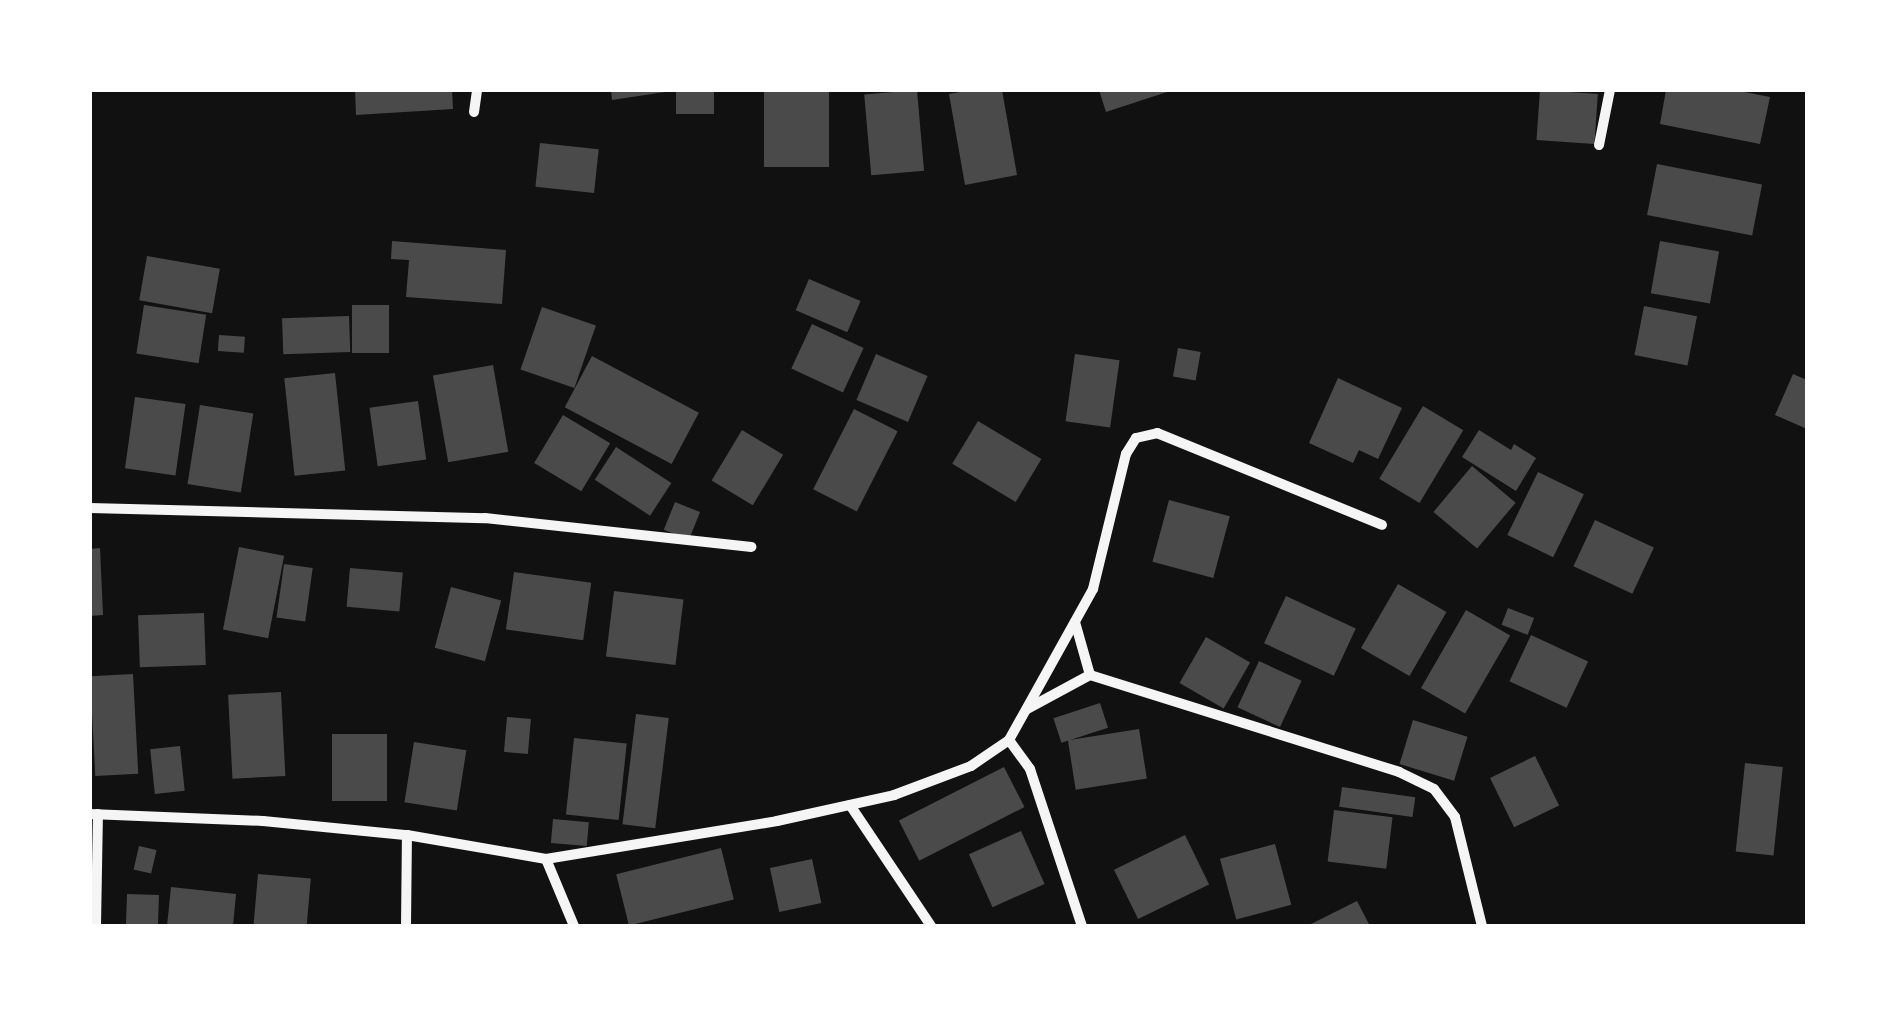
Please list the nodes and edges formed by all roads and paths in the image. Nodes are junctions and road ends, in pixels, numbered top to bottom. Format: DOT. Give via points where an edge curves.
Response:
graph roads {
  1 [pos="477,90"];
  2 [pos="1610,90"];
  3 [pos="474,112"];
  4 [pos="1599,145"];
  5 [pos="90,508"];
  6 [pos="1382,525"];
  7 [pos="751,546"];
  8 [pos="1075,622"];
  9 [pos="1090,675"];
  10 [pos="1026,710"];
  11 [pos="1008,740"];
  12 [pos="850,804"];
  13 [pos="94,814"];
  14 [pos="407,836"];
  15 [pos="546,858"];
  16 [pos="96,926"];
  17 [pos="406,926"];
  18 [pos="574,926"];
  19 [pos="931,926"];
  20 [pos="1082,926"];
  21 [pos="1482,926"];
  1 -- 3 [label="street"];
  2 -- 4 [label="street"];
  5 -- 7 [label="street" via="485,518"];
  6 -- 8 [label="street" via="1158,434 1136,438 1126,454 1092,590"];
  8 -- 9 [label="street"];
  8 -- 10 [label="street"];
  9 -- 10 [label="street"];
  9 -- 21 [label="street" via="1399,772 1434,790 1455,817"];
  10 -- 11 [label="street"];
  11 -- 12 [label="street" via="971,766"];
  11 -- 20 [label="street" via="1030,769"];
  12 -- 15 [label="street"];
  12 -- 19 [label="street"];
  13 -- 14 [label="street"];
  13 -- 16 [label="street"];
  14 -- 15 [label="street"];
  14 -- 17 [label="street"];
  15 -- 18 [label="street"];
}
